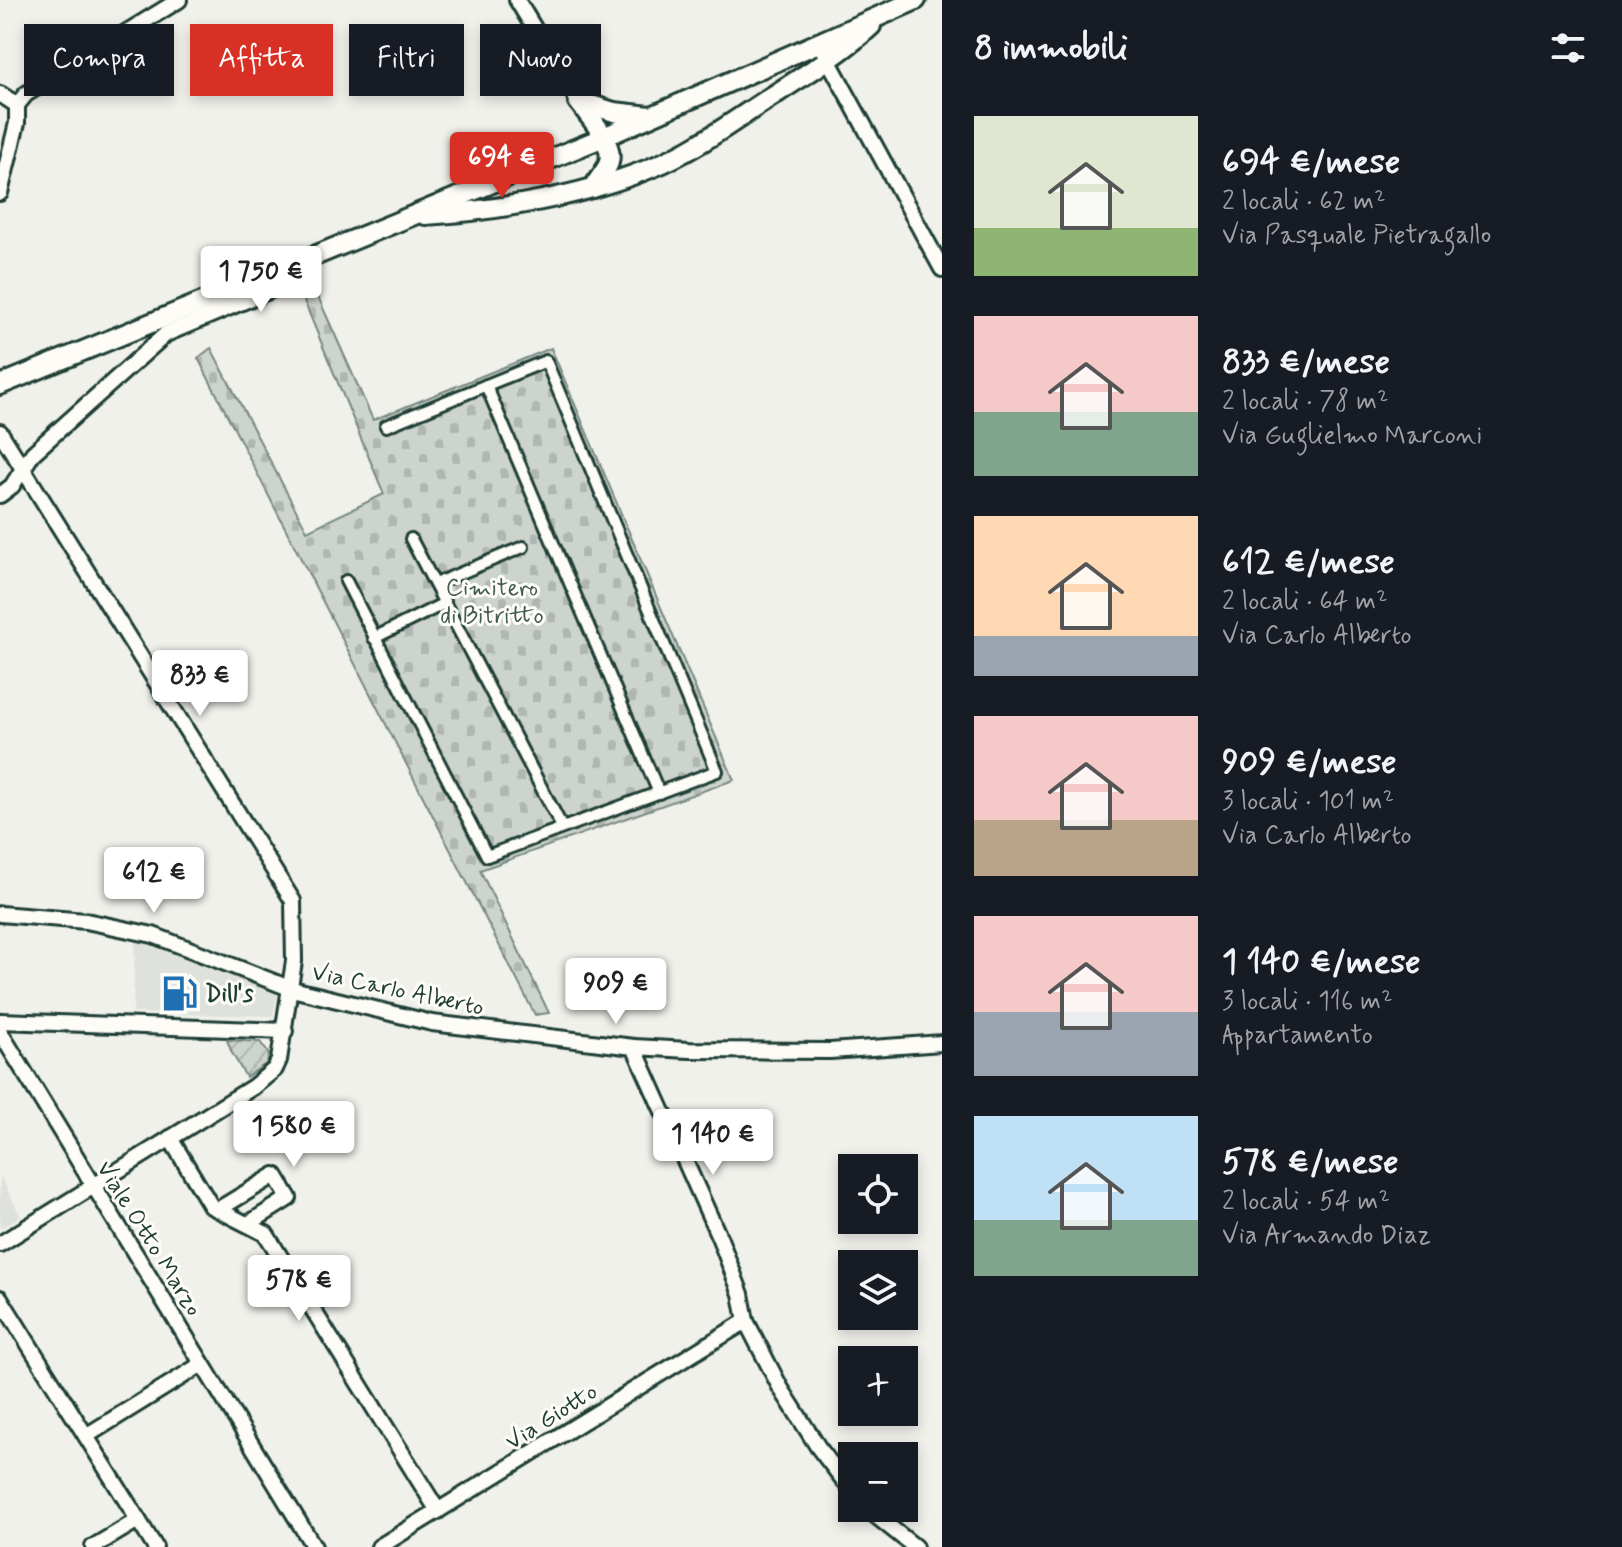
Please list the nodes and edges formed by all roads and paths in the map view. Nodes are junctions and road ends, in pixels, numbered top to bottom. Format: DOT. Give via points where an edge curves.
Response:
graph roads {
  1 [pos="179,0"];
  2 [pos="517,0"];
  3 [pos="916,0"];
  4 [pos="823,52"];
  5 [pos="0,94"];
  6 [pos="578,101"];
  7 [pos="17,105"];
  8 [pos="653,116"];
  9 [pos="604,137"];
  10 [pos="583,145"];
  11 [pos="593,188"];
  12 [pos="0,193"];
  13 [pos="406,216"];
  14 [pos="942,269"];
  15 [pos="163,326"];
  16 [pos="0,385"];
  17 [pos="486,385"];
  18 [pos="386,426"];
  19 [pos="0,432"];
  20 [pos="23,471"];
  21 [pos="0,495"];
  22 [pos="411,539"];
  23 [pos="523,547"];
  24 [pos="346,581"];
  25 [pos="435,584"];
  26 [pos="445,603"];
  27 [pos="374,638"];
  28 [pos="659,793"];
  29 [pos="562,827"];
  30 [pos="0,914"];
  31 [pos="292,989"];
  32 [pos="0,1021"];
  33 [pos="285,1031"];
  34 [pos="0,1032"];
  35 [pos="942,1043"];
  36 [pos="634,1047"];
  37 [pos="170,1138"];
  38 [pos="92,1186"];
  39 [pos="219,1209"];
  40 [pos="248,1224"];
  41 [pos="0,1244"];
  42 [pos="0,1298"];
  43 [pos="746,1321"];
  44 [pos="202,1364"];
  45 [pos="86,1436"];
  46 [pos="838,1473"];
  47 [pos="438,1511"];
  48 [pos="138,1520"];
  49 [pos="884,1522"];
  50 [pos="93,1547"];
  51 [pos="155,1547"];
  52 [pos="314,1547"];
  53 [pos="379,1547"];
  54 [pos="915,1547"];
  1 -- 7 [label="street" via="26,94"];
  2 -- 6 [label="street"];
  3 -- 4 [label="main road"];
  4 -- 8 [label="main road"];
  4 -- 11 [label="main road" via="701,143 653,168"];
  4 -- 14 [label="street"];
  5 -- 7 [label="street"];
  6 -- 8 [label="main road"];
  6 -- 9 [label="main road"];
  6 -- 10 [label="main road"];
  7 -- 12 [label="street"];
  8 -- 9 [label="main road"];
  9 -- 10 [label="main road"];
  9 -- 11 [label="main road" via="608,166"];
  10 -- 13 [label="main road"];
  11 -- 13 [label="main road" via="476,212"];
  13 -- 15 [label="main road"];
  15 -- 16 [label="main road"];
  15 -- 20 [label="street" via="33,453"];
  17 -- 18 [label="street"];
  17 -- 28 [label="street"];
  17 -- 28 [label="street" via="546,361 717,771"];
  19 -- 20 [label="street"];
  20 -- 21 [label="street"];
  20 -- 31 [label="street" via="293,901"];
  22 -- 25 [label="street"];
  23 -- 25 [label="street"];
  24 -- 27 [label="street"];
  25 -- 26 [label="street"];
  26 -- 27 [label="street"];
  26 -- 29 [label="street"];
  27 -- 29 [label="street" via="487,856"];
  28 -- 29 [label="street"];
  30 -- 31 [label="street, Via Carlo Alberto" via="86,921 153,935"];
  31 -- 33 [label="street"];
  31 -- 36 [label="street, Via Carlo Alberto" via="432,1023"];
  32 -- 33 [label="street"];
  33 -- 37 [label="street" via="275,1069"];
  34 -- 38 [label="street, Viale Otto Marzo"];
  35 -- 36 [label="street, Via Carlo Alberto" via="830,1051"];
  36 -- 43 [label="street" via="720,1239"];
  37 -- 38 [label="street"];
  37 -- 39 [label="street" via="211,1206"];
  38 -- 41 [label="street"];
  38 -- 44 [label="street, Viale Otto Marzo"];
  39 -- 40 [label="street"];
  39 -- 40 [label="street" via="275,1175 289,1198"];
  40 -- 47 [label="street" via="266,1234"];
  42 -- 45 [label="street"];
  43 -- 46 [label="street" via="788,1399"];
  43 -- 47 [label="street, Via Giotto"];
  44 -- 45 [label="street"];
  44 -- 52 [label="street, Viale Otto Marzo"];
  45 -- 48 [label="street"];
  47 -- 53 [label="street, Via Giotto"];
  48 -- 50 [label="street"];
  48 -- 51 [label="street"];
  49 -- 54 [label="street"];
}
